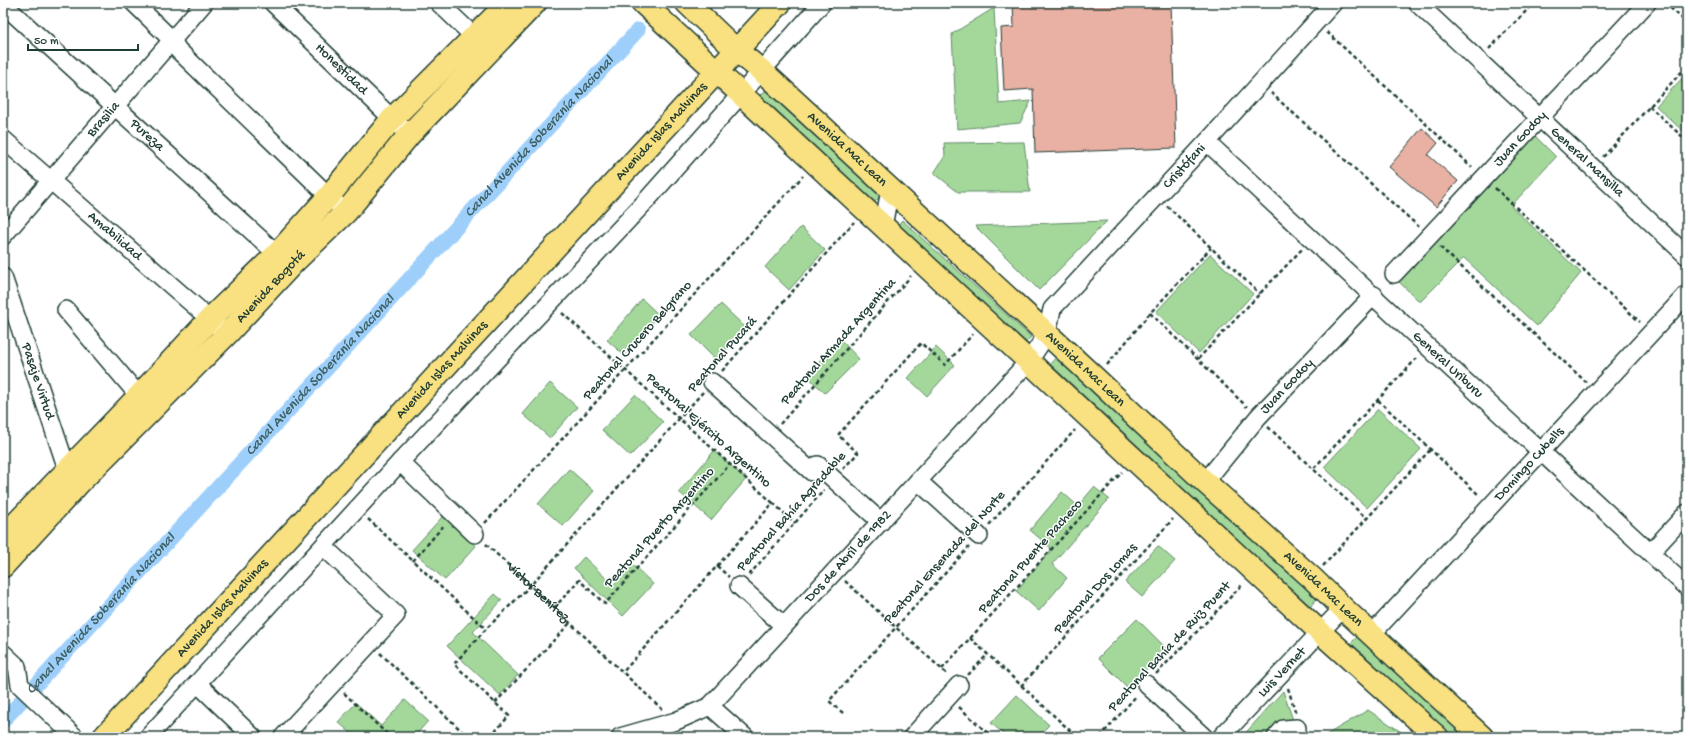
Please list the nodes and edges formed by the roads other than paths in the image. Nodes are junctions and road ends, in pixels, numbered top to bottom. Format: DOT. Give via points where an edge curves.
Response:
graph roads {
  1 [pos="134,3"];
  2 [pos="204,3"];
  3 [pos="273,3"];
  4 [pos="439,3"];
  5 [pos="508,3"];
  6 [pos="535,3"];
  7 [pos="643,3"];
  8 [pos="780,3"];
  9 [pos="822,3"];
  10 [pos="1333,3"];
  11 [pos="1417,3"];
  12 [pos="1647,3"];
  13 [pos="3,4"];
  14 [pos="692,8"];
  15 [pos="172,40"];
  16 [pos="482,44"];
  17 [pos="736,50"];
  18 [pos="762,71"];
  19 [pos="717,72"];
  20 [pos="741,94"];
  21 [pos="115,107"];
  22 [pos="1540,118"];
  23 [pos="392,119"];
  24 [pos="409,135"];
  25 [pos="3,138"];
  26 [pos="1208,142"];
  27 [pos="52,180"];
  28 [pos="890,190"];
  29 [pos="328,196"];
  30 [pos="346,212"];
  31 [pos="883,226"];
  32 [pos="3,236"];
  33 [pos="1687,256"];
  34 [pos="286,258"];
  35 [pos="1394,274"];
  36 [pos="3,277"];
  37 [pos="1687,294"];
  38 [pos="1374,295"];
  39 [pos="66,310"];
  40 [pos="210,320"];
  41 [pos="227,334"];
  42 [pos="1047,334"];
  43 [pos="1029,361"];
  44 [pos="712,382"];
  45 [pos="139,396"];
  46 [pos="1542,451"];
  47 [pos="400,462"];
  48 [pos="74,475"];
  49 [pos="918,481"];
  50 [pos="1205,482"];
  51 [pos="1687,513"];
  52 [pos="881,522"];
  53 [pos="475,534"];
  54 [pos="979,536"];
  55 [pos="3,537"];
  56 [pos="324,547"];
  57 [pos="1651,552"];
  58 [pos="3,566"];
  59 [pos="739,586"];
  60 [pos="1687,587"];
  61 [pos="1342,608"];
  62 [pos="784,626"];
  63 [pos="1320,632"];
  64 [pos="1372,635"];
  65 [pos="3,653"];
  66 [pos="198,684"];
  67 [pos="1146,684"];
  68 [pos="954,691"];
  69 [pos="710,706"];
  70 [pos="1297,726"];
  71 [pos="75,737"];
  72 [pos="104,737"];
  73 [pos="148,737"];
  74 [pos="253,737"];
  75 [pos="283,737"];
  76 [pos="620,737"];
  77 [pos="745,737"];
  78 [pos="912,737"];
  79 [pos="1204,737"];
  80 [pos="1221,737"];
  81 [pos="1276,737"];
  82 [pos="1437,737"];
  83 [pos="1482,737"];
  1 -- 15 [label="street"];
  2 -- 15 [label="street, Brasilia"];
  3 -- 23 [label="street, Honestidad"];
  4 -- 16 [label="street"];
  5 -- 16 [label="main road, Avenida Bogotá"];
  6 -- 16 [label="main road, Avenida Bogotá"];
  7 -- 19 [label="main road"];
  8 -- 17 [label="main road, Avenida Islas Malvinas"];
  9 -- 18 [label="street"];
  10 -- 26 [label="street, Cristófani"];
  11 -- 22 [label="street, General Mansilla"];
  12 -- 22 [label="street, Juan Godoy"];
  13 -- 21 [label="street, Pureza"];
  14 -- 17 [label="main road, Avenida Mac Lean"];
  15 -- 21 [label="street, Brasilia"];
  15 -- 29 [label="street" via="178,50"];
  16 -- 23 [label="main road, Avenida Bogotá"];
  16 -- 24 [label="main road, Avenida Bogotá"];
  17 -- 18 [label="main road, Avenida Mac Lean"];
  17 -- 19 [label="main road, Avenida Islas Malvinas"];
  18 -- 20 [label="street"];
  18 -- 28 [label="main road, Avenida Mac Lean"];
  19 -- 20 [label="main road"];
  19 -- 72 [label="main road, Avenida Islas Malvinas"];
  20 -- 31 [label="main road"];
  20 -- 47 [label="street" via="645,202"];
  21 -- 27 [label="street, Brasilia"];
  21 -- 34 [label="street, Pureza"];
  22 -- 33 [label="street, General Mansilla"];
  22 -- 35 [label="street, Juan Godoy"];
  23 -- 24 [label="street, Honestidad"];
  23 -- 29 [label="main road, Avenida Bogotá"];
  24 -- 30 [label="main road, Avenida Bogotá"];
  25 -- 27 [label="street, Amabilidad"];
  26 -- 38 [label="street, General Uriburu"];
  26 -- 42 [label="street, Cristófani" via="1052,309"];
  27 -- 32 [label="street, Brasilia"];
  27 -- 40 [label="street, Amabilidad"];
  28 -- 31 [label="street"];
  28 -- 42 [label="main road, Avenida Mac Lean"];
  29 -- 30 [label="street"];
  29 -- 34 [label="main road, Avenida Bogotá"];
  30 -- 34 [label="main road, Avenida Bogotá"];
  31 -- 43 [label="main road"];
  34 -- 40 [label="main road, Avenida Bogotá"];
  34 -- 41 [label="main road, Avenida Bogotá"];
  36 -- 48 [label="street, Pasaje Virtud"];
  37 -- 46 [label="street, Domingo Cubells"];
  38 -- 46 [label="street, General Uriburu"];
  38 -- 50 [label="street, Juan Godoy" via="1258,417"];
  39 -- 45 [label="street"];
  40 -- 41 [label="street, Amabilidad"];
  40 -- 45 [label="main road, Avenida Bogotá"];
  41 -- 48 [label="main road, Avenida Bogotá"];
  42 -- 43 [label="street, Dos de Abril de 1982"];
  42 -- 50 [label="main road, Avenida Mac Lean"];
  43 -- 49 [label="street, Dos de Abril de 1982"];
  43 -- 63 [label="main road"];
  44 -- 52 [label="street" via="812,472 818,465"];
  45 -- 48 [label="main road, Avenida Bogotá"];
  46 -- 57 [label="street, General Uriburu"];
  46 -- 64 [label="street, Domingo Cubells"];
  47 -- 53 [label="street"];
  47 -- 56 [label="street"];
  48 -- 55 [label="main road, Avenida Bogotá"];
  48 -- 58 [label="main road, Avenida Bogotá"];
  49 -- 52 [label="street, Dos de Abril de 1982"];
  49 -- 54 [label="street"];
  50 -- 61 [label="main road, Avenida Mac Lean"];
  51 -- 57 [label="street"];
  52 -- 62 [label="street, Dos de Abril de 1982"];
  56 -- 66 [label="street"];
  56 -- 75 [label="street" via="396,615"];
  57 -- 60 [label="street, General Uriburu"];
  59 -- 62 [label="street"];
  61 -- 63 [label="street, Luis Vernet"];
  61 -- 64 [label="main road, Avenida Mac Lean"];
  62 -- 69 [label="street, Dos de Abril de 1982"];
  63 -- 80 [label="street, Luis Vernet"];
  63 -- 82 [label="main road"];
  64 -- 83 [label="main road, Avenida Mac Lean"];
  65 -- 71 [label="street" via="17,666 20,685"];
  66 -- 73 [label="street"];
  66 -- 74 [label="street"];
  67 -- 79 [label="street"];
  68 -- 78 [label="street"];
  69 -- 76 [label="street, Dos de Abril de 1982" via="676,721"];
  69 -- 77 [label="street"];
  70 -- 81 [label="street" via="1283,729"];
}
